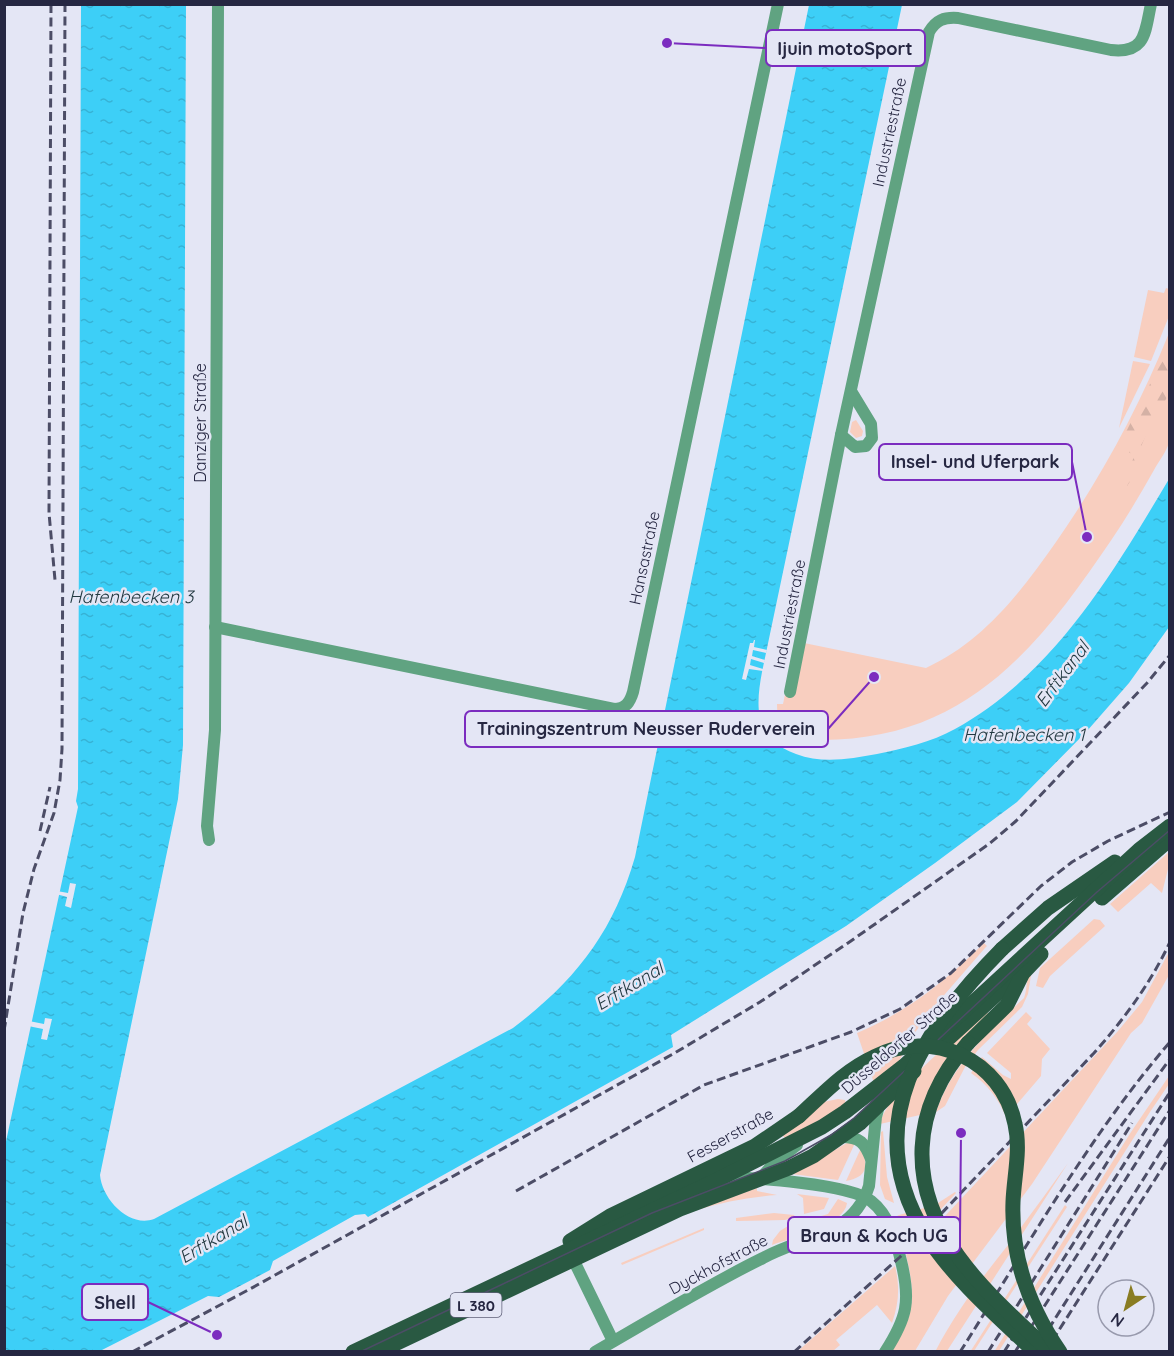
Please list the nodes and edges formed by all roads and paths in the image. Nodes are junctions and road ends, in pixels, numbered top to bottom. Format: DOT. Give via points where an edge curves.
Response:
graph roads {
  1 [pos="218,4"];
  2 [pos="778,4"];
  3 [pos="1151,4"];
  4 [pos="851,392"];
  5 [pos="841,435"];
  6 [pos="215,627"];
  7 [pos="790,693"];
  8 [pos="1167,832"];
  9 [pos="209,840"];
  10 [pos="1041,954"];
  11 [pos="879,1106"];
  12 [pos="822,1127"];
  13 [pos="842,1137"];
  14 [pos="872,1161"];
  15 [pos="719,1179"];
  16 [pos="761,1179"];
  17 [pos="863,1201"];
  18 [pos="550,1258"];
  19 [pos="573,1259"];
  20 [pos="613,1341"];
  21 [pos="353,1352"];
  22 [pos="378,1352"];
  23 [pos="595,1352"];
  24 [pos="885,1352"];
  25 [pos="1035,1352"];
  26 [pos="1050,1352"];
  27 [pos="1060,1352"];
  1 -- 6 [label="street, Danziger Straße"];
  2 -- 6 [label="street, Hansastraße" via="633,692 627,705 612,709"];
  3 -- 4 [label="street, Industriestraße" via="1144,37 1127,51 958,18 941,19 934,24 926,39"];
  4 -- 5 [label="street, Industriestraße"];
  4 -- 5 [label="street" via="871,424 872,438 866,446 855,447"];
  5 -- 7 [label="street, Industriestraße"];
  6 -- 9 [label="street, Danziger Straße"];
  8 -- 10 [label="main road, Düsseldorfer Straße / L 380"];
  8 -- 12 [label="main road, Düsseldorfer Straße / L 380" via="1139,850 904,1066"];
  8 -- 25 [label="main road, bridge" via="1048,908 1002,948 951,1005 927,1040 905,1088 898,1135 903,1181 919,1222 935,1248"];
  10 -- 11 [label="main road, Düsseldorfer Straße / L 380"];
  10 -- 26 [label="main road, bridge" via="1023,973 1007,1005 968,1043 941,1080 927,1113 921,1151 927,1194 940,1228 963,1263 993,1297"];
  11 -- 13 [label="main road, Düsseldorfer Straße / L 380"];
  11 -- 14 [label="street"];
  12 -- 15 [label="main road, Düsseldorfer Straße / L 380"];
  12 -- 16 [label="street" via="775,1162"];
  13 -- 14 [label="street" via="861,1140"];
  13 -- 16 [label="main road, Düsseldorfer Straße / L 380" via="813,1156"];
  14 -- 17 [label="street"];
  15 -- 16 [label="street"];
  15 -- 18 [label="main road, Düsseldorfer Straße / L 380"];
  16 -- 17 [label="street" via="848,1190"];
  16 -- 19 [label="main road, Düsseldorfer Straße / L 380" via="680,1209"];
  17 -- 20 [label="street, Dyckhofstraße" via="840,1225 770,1254"];
  17 -- 24 [label="street" via="876,1205 888,1223 908,1291 902,1323"];
  18 -- 21 [label="main road, Düsseldorfer Straße / L 380"];
  18 -- 27 [label="main road, Fesserstraße, bridge" via="591,1226 777,1132 873,1057 889,1050 934,1046 964,1056 985,1070 996,1081 1011,1109 1017,1141 1013,1218 1017,1253 1034,1307"];
  19 -- 20 [label="street"];
  19 -- 22 [label="main road, Düsseldorfer Straße / L 380"];
  20 -- 23 [label="street, Dyckhofstraße"];
}
